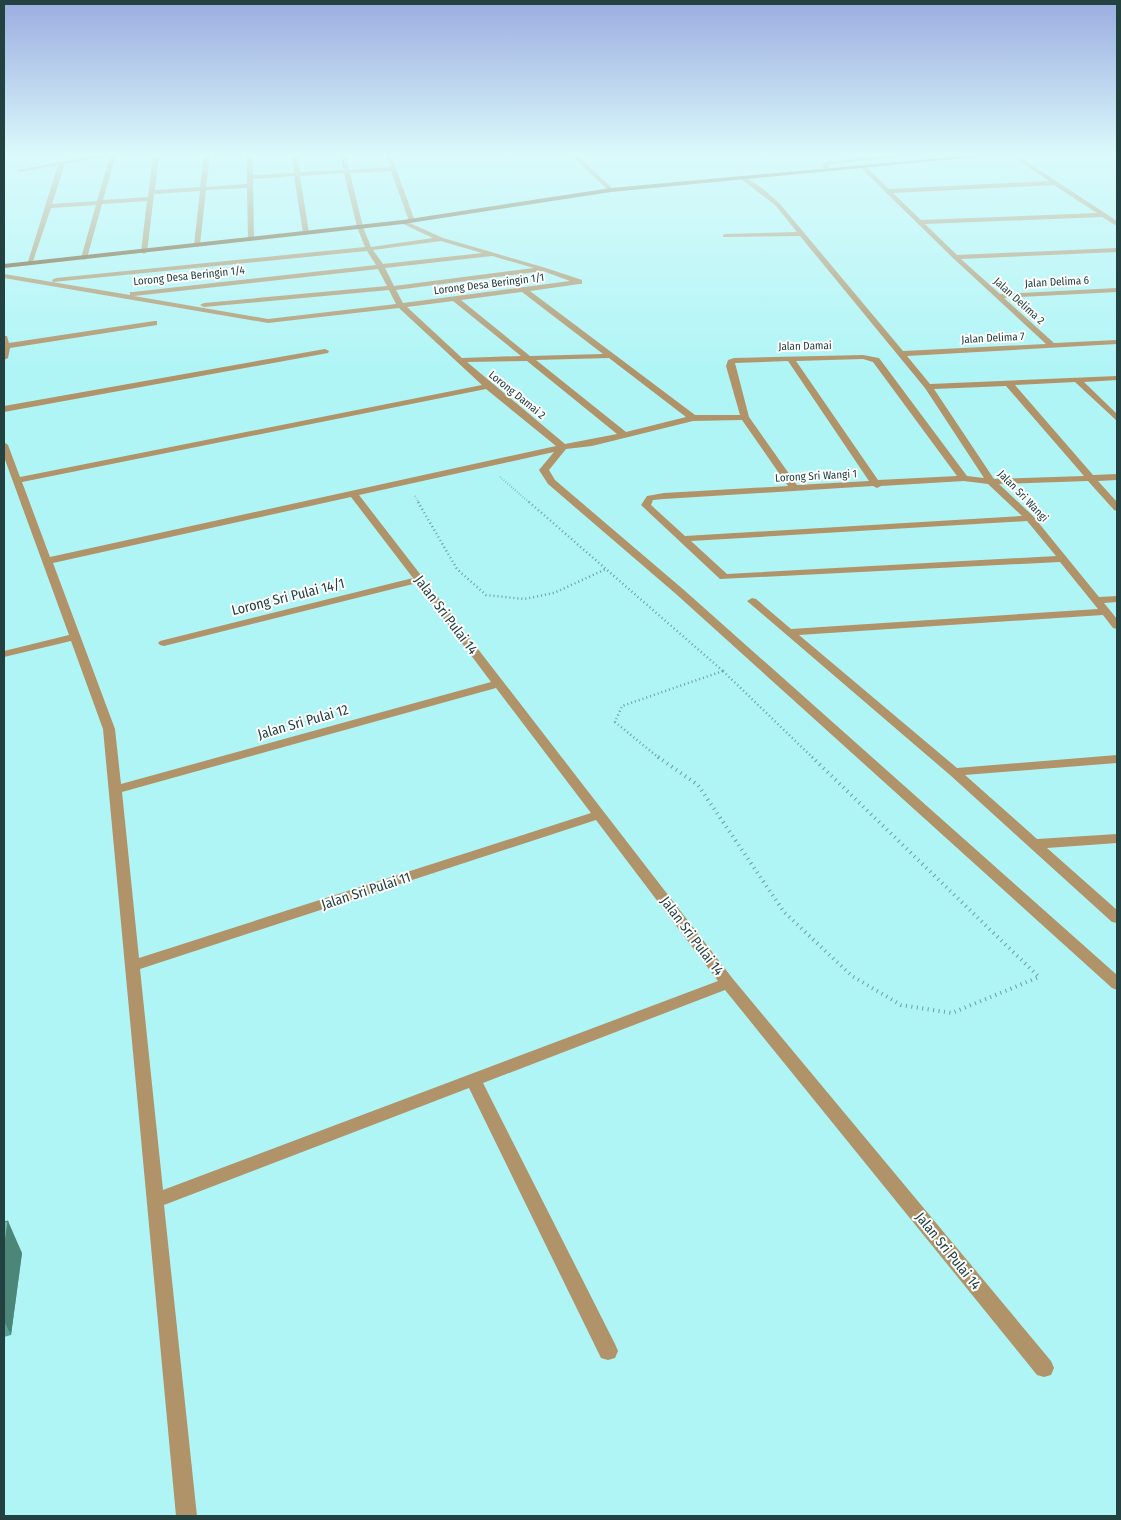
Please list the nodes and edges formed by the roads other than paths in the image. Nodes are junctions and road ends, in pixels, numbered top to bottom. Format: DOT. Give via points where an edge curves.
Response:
graph roads {
  1 [pos="41,226"];
  2 [pos="93,226"];
  3 [pos="147,226"];
  4 [pos="199,226"];
  5 [pos="251,226"];
  6 [pos="305,226"];
  7 [pos="369,226"];
  8 [pos="412,226"];
  9 [pos="795,226"];
  10 [pos="924,226"];
  11 [pos="360,227"];
  12 [pos="306,234"];
  13 [pos="802,234"];
  14 [pos="725,236"];
  15 [pos="251,239"];
  16 [pos="441,239"];
  17 [pos="197,246"];
  18 [pos="369,249"];
  19 [pos="1117,250"];
  20 [pos="144,252"];
  21 [pos="492,254"];
  22 [pos="955,257"];
  23 [pos="84,258"];
  24 [pos="29,264"];
  25 [pos="4,266"];
  26 [pos="381,267"];
  27 [pos="544,269"];
  28 [pos="4,276"];
  29 [pos="40,282"];
  30 [pos="392,288"];
  31 [pos="524,290"];
  32 [pos="1117,290"];
  33 [pos="118,295"];
  34 [pos="999,296"];
  35 [pos="455,299"];
  36 [pos="401,306"];
  37 [pos="187,307"];
  38 [pos="154,323"];
  39 [pos="5,342"];
  40 [pos="1117,342"];
  41 [pos="1053,346"];
  42 [pos="324,351"];
  43 [pos="899,354"];
  44 [pos="611,356"];
  45 [pos="4,358"];
  46 [pos="790,358"];
  47 [pos="532,359"];
  48 [pos="458,360"];
  49 [pos="1117,378"];
  50 [pos="1077,380"];
  51 [pos="1008,383"];
  52 [pos="488,386"];
  53 [pos="928,387"];
  54 [pos="4,409"];
  55 [pos="693,418"];
  56 [pos="745,418"];
  57 [pos="1117,418"];
  58 [pos="624,434"];
  59 [pos="4,445"];
  60 [pos="563,447"];
  61 [pos="964,478"];
  62 [pos="1117,478"];
  63 [pos="1092,479"];
  64 [pos="17,480"];
  65 [pos="991,482"];
  66 [pos="877,485"];
  67 [pos="794,488"];
  68 [pos="354,494"];
  69 [pos="1117,508"];
  70 [pos="1030,518"];
  71 [pos="682,539"];
  72 [pos="1063,559"];
  73 [pos="46,561"];
  74 [pos="420,580"];
  75 [pos="1117,599"];
  76 [pos="1096,600"];
  77 [pos="752,601"];
  78 [pos="1106,612"];
  79 [pos="1117,626"];
  80 [pos="789,632"];
  81 [pos="74,637"];
  82 [pos="164,643"];
  83 [pos="4,654"];
  84 [pos="499,683"];
  85 [pos="1117,759"];
  86 [pos="954,772"];
  87 [pos="115,790"];
  88 [pos="599,815"];
  89 [pos="1117,838"];
  90 [pos="1035,844"];
  91 [pos="1117,918"];
  92 [pos="132,966"];
  93 [pos="728,983"];
  94 [pos="1117,984"];
  95 [pos="473,1080"];
  96 [pos="156,1200"];
  97 [pos="608,1351"];
  98 [pos="1044,1368"];
  99 [pos="186,1516"];
  1 -- 24 [label="street"];
  2 -- 23 [label="street"];
  3 -- 20 [label="street"];
  4 -- 17 [label="street"];
  5 -- 15 [label="street"];
  6 -- 12 [label="street"];
  7 -- 11 [label="main road"];
  8 -- 16 [label="street"];
  9 -- 13 [label="street, Jalan Sri Wangi"];
  10 -- 22 [label="street, Jalan Delima 2"];
  11 -- 12 [label="main road"];
  11 -- 18 [label="street, Lorong Damai 2"];
  12 -- 15 [label="main road"];
  13 -- 14 [label="street"];
  13 -- 43 [label="street, Jalan Sri Wangi"];
  15 -- 17 [label="main road"];
  16 -- 18 [label="street"];
  16 -- 21 [label="street"];
  17 -- 20 [label="main road"];
  18 -- 26 [label="street, Lorong Damai 2"];
  18 -- 29 [label="street"];
  19 -- 22 [label="street"];
  20 -- 23 [label="main road"];
  21 -- 26 [label="street, Lorong Desa Beringin 1/4"];
  21 -- 27 [label="street"];
  22 -- 34 [label="street, Jalan Delima 2"];
  23 -- 24 [label="main road"];
  24 -- 25 [label="main road"];
  26 -- 30 [label="street, Lorong Damai 2"];
  26 -- 33 [label="street, Lorong Desa Beringin 1/4"];
  27 -- 30 [label="street"];
  27 -- 31 [label="street, Lorong Desa Beringin 1/1" via="579,282"];
  28 -- 29 [label="street, Lorong Desa Beringin 1/1"];
  29 -- 33 [label="street, Lorong Desa Beringin 1/1"];
  30 -- 36 [label="street, Lorong Damai 2"];
  30 -- 37 [label="street"];
  31 -- 35 [label="street, Lorong Desa Beringin 1/1"];
  31 -- 44 [label="street"];
  32 -- 34 [label="street, Jalan Delima 6"];
  33 -- 37 [label="street, Lorong Desa Beringin 1/1"];
  34 -- 41 [label="street, Jalan Delima 2"];
  35 -- 36 [label="street, Lorong Desa Beringin 1/1"];
  35 -- 47 [label="street"];
  36 -- 37 [label="street, Lorong Desa Beringin 1/1" via="268,321"];
  36 -- 48 [label="street, Lorong Damai 2"];
  38 -- 39 [label="street"];
  39 -- 45 [label="street"];
  40 -- 41 [label="street, Jalan Delima 7"];
  41 -- 43 [label="street, Jalan Delima 7"];
  42 -- 54 [label="street"];
  43 -- 53 [label="street, Jalan Sri Wangi"];
  44 -- 47 [label="street"];
  44 -- 55 [label="street"];
  46 -- 56 [label="street, Jalan Damai" via="745,358 731,362"];
  46 -- 61 [label="street, Jalan Damai" via="863,357 876,360"];
  46 -- 66 [label="street"];
  47 -- 48 [label="street"];
  47 -- 58 [label="street"];
  48 -- 52 [label="street, Lorong Damai 2"];
  49 -- 50 [label="street"];
  50 -- 51 [label="street"];
  50 -- 57 [label="street"];
  51 -- 53 [label="street"];
  51 -- 63 [label="street"];
  52 -- 60 [label="street, Lorong Damai 2"];
  52 -- 64 [label="street"];
  53 -- 65 [label="street, Jalan Sri Wangi"];
  55 -- 56 [label="street"];
  55 -- 58 [label="street"];
  56 -- 67 [label="street, Jalan Damai"];
  58 -- 60 [label="street"];
  59 -- 64 [label="street"];
  60 -- 68 [label="street"];
  60 -- 94 [label="street" via="544,470 551,482 680,592"];
  61 -- 65 [label="street, Lorong Sri Wangi 1"];
  61 -- 66 [label="street, Lorong Sri Wangi 1"];
  62 -- 63 [label="street, Lorong Sri Wangi 1"];
  63 -- 65 [label="street, Lorong Sri Wangi 1"];
  63 -- 69 [label="street"];
  64 -- 73 [label="street"];
  65 -- 70 [label="street, Jalan Sri Wangi"];
  66 -- 67 [label="street, Lorong Sri Wangi 1"];
  67 -- 71 [label="street, Lorong Sri Wangi 1" via="650,498 646,505"];
  68 -- 73 [label="street"];
  68 -- 74 [label="street, Jalan Sri Pulai 14"];
  70 -- 71 [label="street"];
  70 -- 72 [label="street, Jalan Sri Wangi"];
  71 -- 72 [label="street" via="724,577"];
  72 -- 76 [label="street, Jalan Sri Wangi"];
  73 -- 81 [label="street"];
  74 -- 82 [label="street, Lorong Sri Pulai 14/1"];
  74 -- 84 [label="street, Jalan Sri Pulai 14"];
  75 -- 76 [label="street"];
  76 -- 78 [label="street, Jalan Sri Wangi"];
  77 -- 80 [label="street"];
  78 -- 79 [label="street, Jalan Sri Wangi"];
  78 -- 80 [label="street"];
  80 -- 86 [label="street"];
  81 -- 83 [label="street"];
  81 -- 87 [label="street" via="109,729"];
  84 -- 87 [label="street, Jalan Sri Pulai 12"];
  84 -- 88 [label="street, Jalan Sri Pulai 14"];
  85 -- 86 [label="street"];
  86 -- 90 [label="street"];
  87 -- 92 [label="street"];
  88 -- 92 [label="street, Jalan Sri Pulai 11"];
  88 -- 93 [label="street, Jalan Sri Pulai 14"];
  89 -- 90 [label="street"];
  90 -- 91 [label="street"];
  92 -- 96 [label="street"];
  93 -- 95 [label="street"];
  93 -- 98 [label="street, Jalan Sri Pulai 14"];
  95 -- 96 [label="street"];
  95 -- 97 [label="street"];
  96 -- 99 [label="street"];
}
